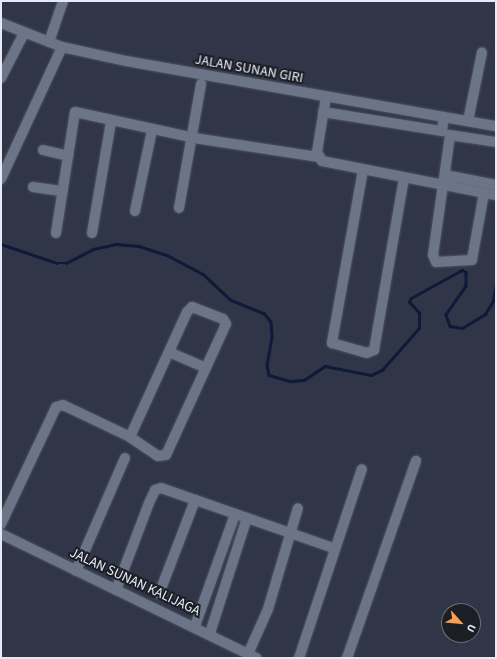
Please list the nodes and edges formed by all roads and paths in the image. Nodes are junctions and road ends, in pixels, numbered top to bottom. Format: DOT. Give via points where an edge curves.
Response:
graph roads {
  1 [pos="63,1"];
  2 [pos="1,23"];
  3 [pos="24,33"];
  4 [pos="50,42"];
  5 [pos="62,47"];
  6 [pos="482,52"];
  7 [pos="1,78"];
  8 [pos="201,84"];
  9 [pos="326,97"];
  10 [pos="323,112"];
  11 [pos="444,117"];
  12 [pos="468,121"];
  13 [pos="111,122"];
  14 [pos="496,126"];
  15 [pos="152,130"];
  16 [pos="194,138"];
  17 [pos="496,142"];
  18 [pos="43,150"];
  19 [pos="68,156"];
  20 [pos="318,157"];
  21 [pos="363,170"];
  22 [pos="445,175"];
  23 [pos="404,178"];
  24 [pos="1,179"];
  25 [pos="444,185"];
  26 [pos="496,185"];
  27 [pos="32,187"];
  28 [pos="63,191"];
  29 [pos="484,193"];
  30 [pos="496,195"];
  31 [pos="179,208"];
  32 [pos="135,210"];
  33 [pos="56,233"];
  34 [pos="92,233"];
  35 [pos="169,352"];
  36 [pos="206,368"];
  37 [pos="130,437"];
  38 [pos="125,458"];
  39 [pos="416,461"];
  40 [pos="362,469"];
  41 [pos="195,500"];
  42 [pos="298,508"];
  43 [pos="235,514"];
  44 [pos="247,518"];
  45 [pos="1,524"];
  46 [pos="1,534"];
  47 [pos="291,535"];
  48 [pos="333,548"];
  49 [pos="223,549"];
  50 [pos="236,554"];
  51 [pos="76,571"];
  52 [pos="211,582"];
  53 [pos="225,586"];
  54 [pos="116,590"];
  55 [pos="159,594"];
  56 [pos="195,626"];
  57 [pos="210,633"];
  58 [pos="252,656"];
  59 [pos="299,658"];
  60 [pos="347,658"];
  1 -- 4 [label="street"];
  2 -- 3 [label="street, JALAN SUNAN GIRI"];
  3 -- 4 [label="street, JALAN SUNAN GIRI"];
  3 -- 7 [label="street"];
  4 -- 5 [label="street, JALAN SUNAN GIRI"];
  5 -- 9 [label="street, JALAN SUNAN GIRI"];
  5 -- 24 [label="street"];
  6 -- 12 [label="street"];
  8 -- 16 [label="street"];
  9 -- 10 [label="street"];
  9 -- 11 [label="street, JALAN SUNAN GIRI"];
  10 -- 11 [label="street" via="442,132"];
  10 -- 20 [label="street"];
  11 -- 12 [label="street, JALAN SUNAN GIRI"];
  12 -- 14 [label="street, JALAN SUNAN GIRI"];
  13 -- 15 [label="street"];
  13 -- 19 [label="street" via="75,112"];
  13 -- 34 [label="street"];
  15 -- 16 [label="street"];
  15 -- 32 [label="street"];
  16 -- 20 [label="street"];
  16 -- 31 [label="street"];
  17 -- 22 [label="street" via="451,134"];
  18 -- 19 [label="street"];
  19 -- 28 [label="street"];
  20 -- 21 [label="street" via="329,164"];
  21 -- 23 [label="street"];
  21 -- 23 [label="street" via="332,343 368,353 372,352 376,338"];
  22 -- 25 [label="street"];
  22 -- 26 [label="street"];
  23 -- 25 [label="street"];
  25 -- 29 [label="street"];
  25 -- 29 [label="street" via="433,255 440,263 472,260"];
  27 -- 28 [label="street"];
  28 -- 33 [label="street"];
  29 -- 30 [label="street"];
  35 -- 36 [label="street"];
  35 -- 36 [label="street" via="187,312 192,307 198,308 226,324"];
  35 -- 37 [label="street"];
  36 -- 37 [label="street" via="166,455 158,456"];
  37 -- 45 [label="street" via="63,405 56,407"];
  38 -- 51 [label="street"];
  39 -- 60 [label="street"];
  40 -- 48 [label="street"];
  41 -- 43 [label="street"];
  41 -- 54 [label="street" via="161,488 156,490"];
  41 -- 55 [label="street"];
  42 -- 47 [label="street"];
  43 -- 44 [label="street"];
  43 -- 49 [label="street"];
  44 -- 47 [label="street"];
  44 -- 50 [label="street"];
  46 -- 51 [label="street, JALAN SUNAN KALIJAGA"];
  47 -- 48 [label="street"];
  47 -- 58 [label="street"];
  48 -- 59 [label="street"];
  49 -- 50 [label="street"];
  49 -- 52 [label="street"];
  50 -- 53 [label="street"];
  51 -- 54 [label="street, JALAN SUNAN KALIJAGA"];
  52 -- 53 [label="street"];
  52 -- 56 [label="street"];
  53 -- 57 [label="street"];
  54 -- 56 [label="street, JALAN SUNAN KALIJAGA"];
  56 -- 57 [label="street, JALAN SUNAN KALIJAGA"];
  57 -- 58 [label="street, JALAN SUNAN KALIJAGA"];
}
